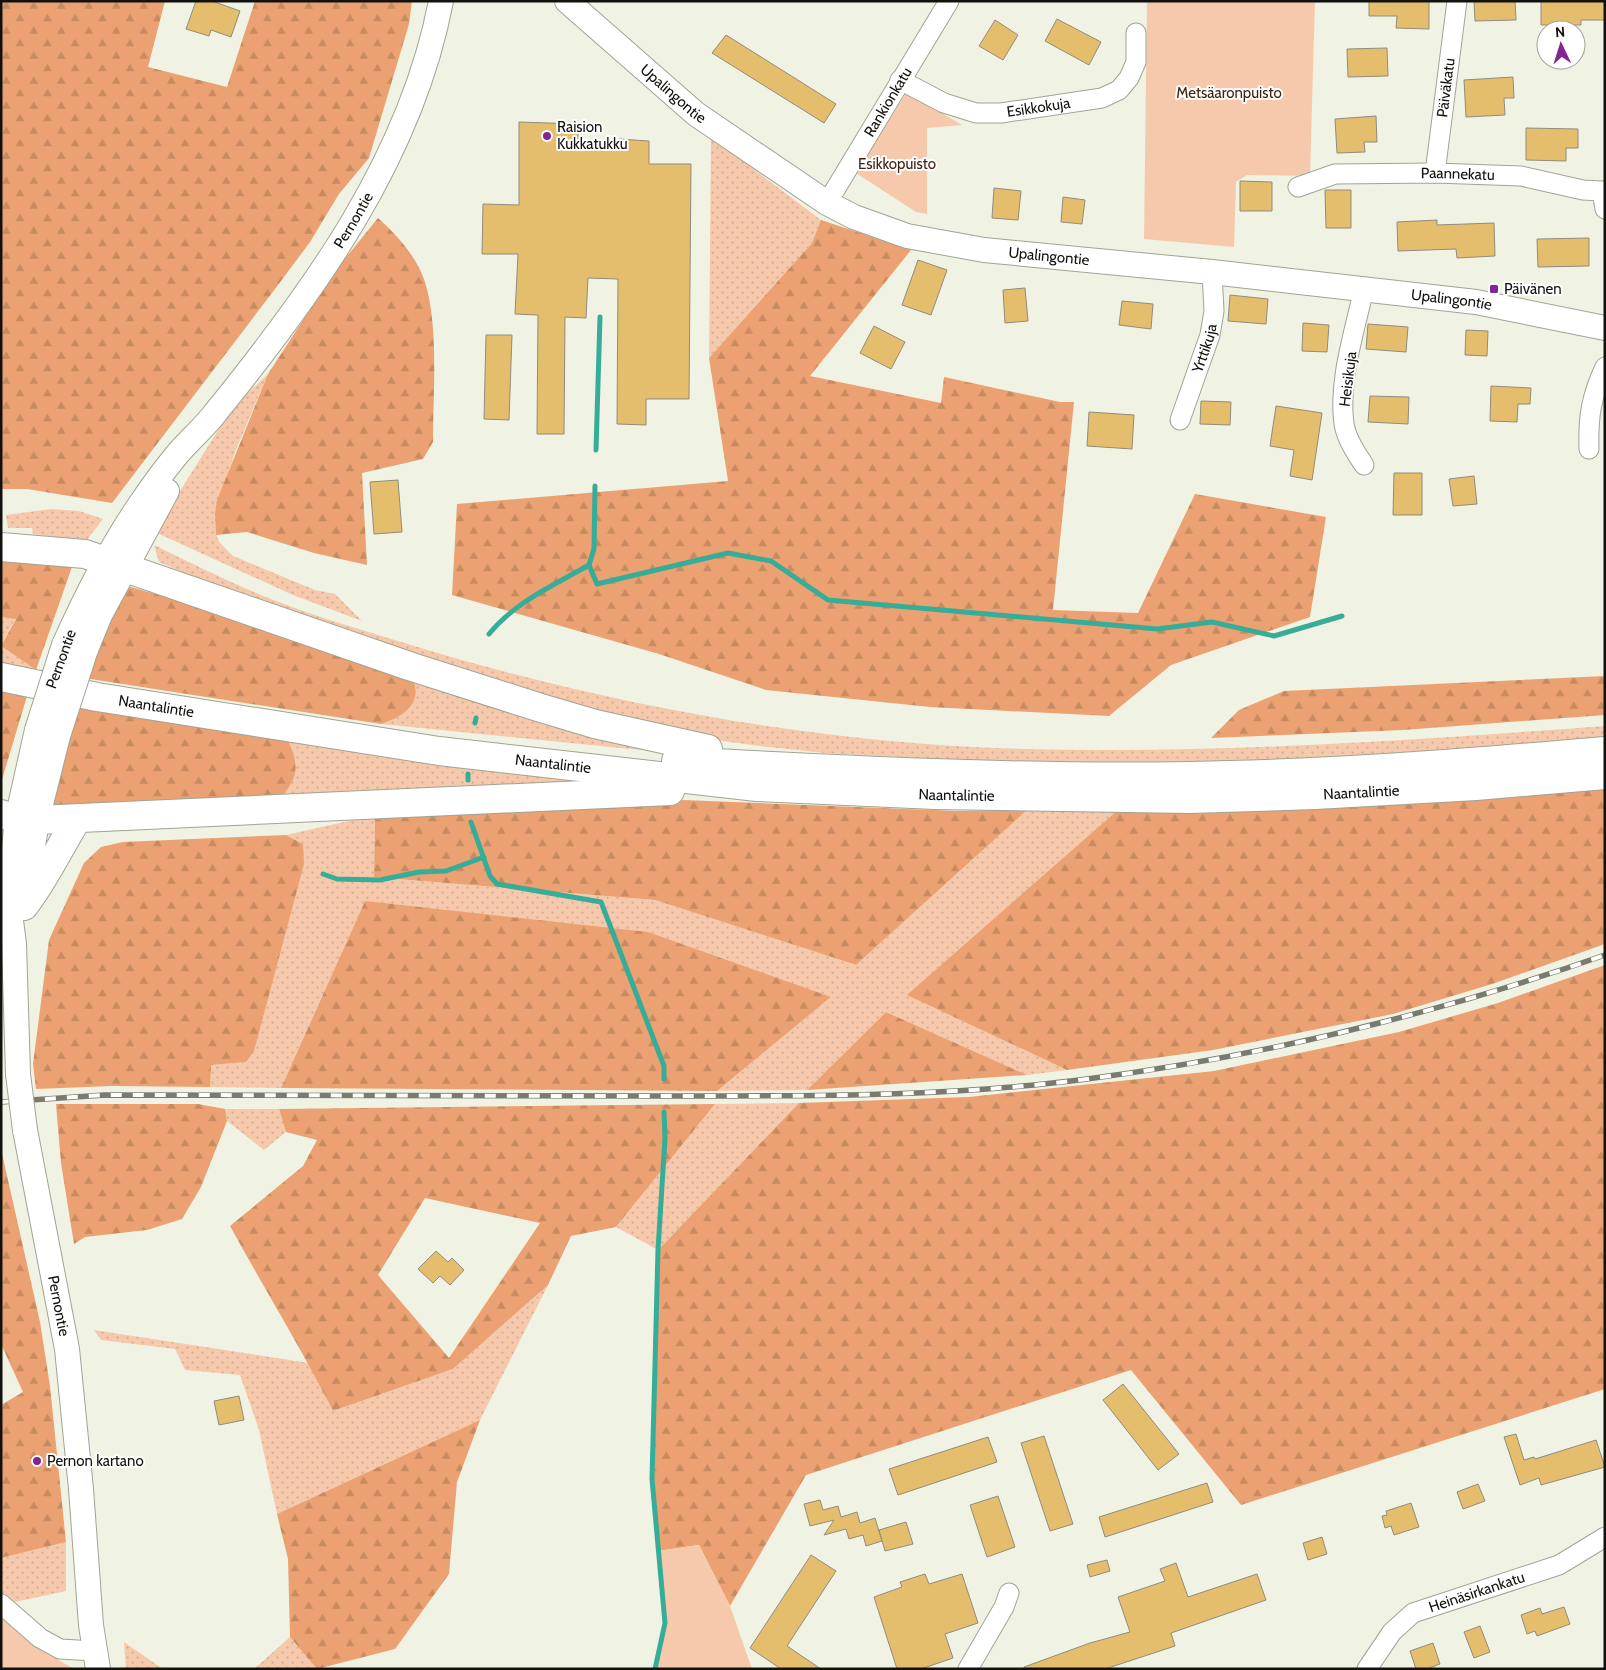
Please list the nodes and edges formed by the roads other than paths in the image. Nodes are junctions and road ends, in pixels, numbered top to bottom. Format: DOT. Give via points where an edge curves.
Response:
graph roads {
  1 [pos="441,1"];
  2 [pos="567,1"];
  3 [pos="949,1"];
  4 [pos="1457,1"];
  5 [pos="1136,33"];
  6 [pos="900,80"];
  7 [pos="1435,173"];
  8 [pos="1298,187"];
  9 [pos="1603,190"];
  10 [pos="827,203"];
  11 [pos="1605,209"];
  12 [pos="1212,272"];
  13 [pos="1364,288"];
  14 [pos="1605,328"];
  15 [pos="1605,368"];
  16 [pos="1180,420"];
  17 [pos="1589,449"];
  18 [pos="1364,465"];
  19 [pos="1,548"];
  20 [pos="116,563"];
  21 [pos="1,677"];
  22 [pos="311,730"];
  23 [pos="1605,751"];
  24 [pos="810,768"];
  25 [pos="1605,775"];
  26 [pos="756,787"];
  27 [pos="19,818"];
  28 [pos="77,819"];
  29 [pos="24,906"];
  30 [pos="8,945"];
  31 [pos="1605,1537"];
  32 [pos="1009,1592"];
  33 [pos="1,1604"];
  34 [pos="96,1660"];
  35 [pos="968,1669"];
  36 [pos="1367,1669"];
  1 -- 20 [label="street, Pernontie" via="412,101 370,193 325,266 215,414 151,518"];
  2 -- 10 [label="street, Upalingontie" via="696,114"];
  3 -- 6 [label="street, Rankionkatu"];
  4 -- 7 [label="street, Päiväkatu"];
  5 -- 6 [label="street, Esikkokuja" via="1136,62 1129,78 1119,90 1102,98 1000,113 976,113 944,103"];
  6 -- 10 [label="street, Rankionkatu"];
  7 -- 8 [label="street, Paannekatu" via="1335,174"];
  7 -- 9 [label="street, Paannekatu" via="1521,176 1583,190"];
  9 -- 11 [label="street, Paannekatu"];
  10 -- 12 [label="street, Upalingontie" via="888,230 949,245 1041,257"];
  12 -- 13 [label="street, Upalingontie"];
  12 -- 16 [label="street, Yrttikuja" via="1214,311 1210,335"];
  13 -- 14 [label="street, Upalingontie" via="1476,302"];
  13 -- 18 [label="street, Heisikuja" via="1343,401 1348,438"];
  15 -- 17 [label="street" via="1594,392 1588,418"];
  19 -- 20 [label="main road" via="85,554"];
  20 -- 24 [label="main road" via="412,667 595,724 667,742"];
  20 -- 27 [label="street, Pernontie, bridge" via="75,648"];
  21 -- 22 [label="main road, Naantalintie" via="97,697"];
  22 -- 24 [label="main road, Naantalintie" via="596,755"];
  22 -- 26 [label="main road, Naantalintie" via="439,751"];
  23 -- 24 [label="main road, Naantalintie" via="1475,763 1188,776"];
  25 -- 26 [label="main road, Naantalintie" via="1476,786 1190,799 935,795"];
  26 -- 28 [label="main road" via="341,804"];
  27 -- 28 [label="main road"];
  27 -- 29 [label="street, Pernontie"];
  27 -- 30 [label="street, Pernontie" via="11,876"];
  28 -- 29 [label="main road" via="53,857 40,886"];
  29 -- 30 [label="street, Pernontie"];
  30 -- 34 [label="street, Pernontie, bridge" via="25,1130 67,1349"];
  31 -- 36 [label="street, Heinäsirkankatu" via="1559,1565 1413,1613 1392,1632"];
  32 -- 35 [label="street" via="1004,1607"];
  33 -- 34 [label="street" via="40,1638 60,1649"];
}
